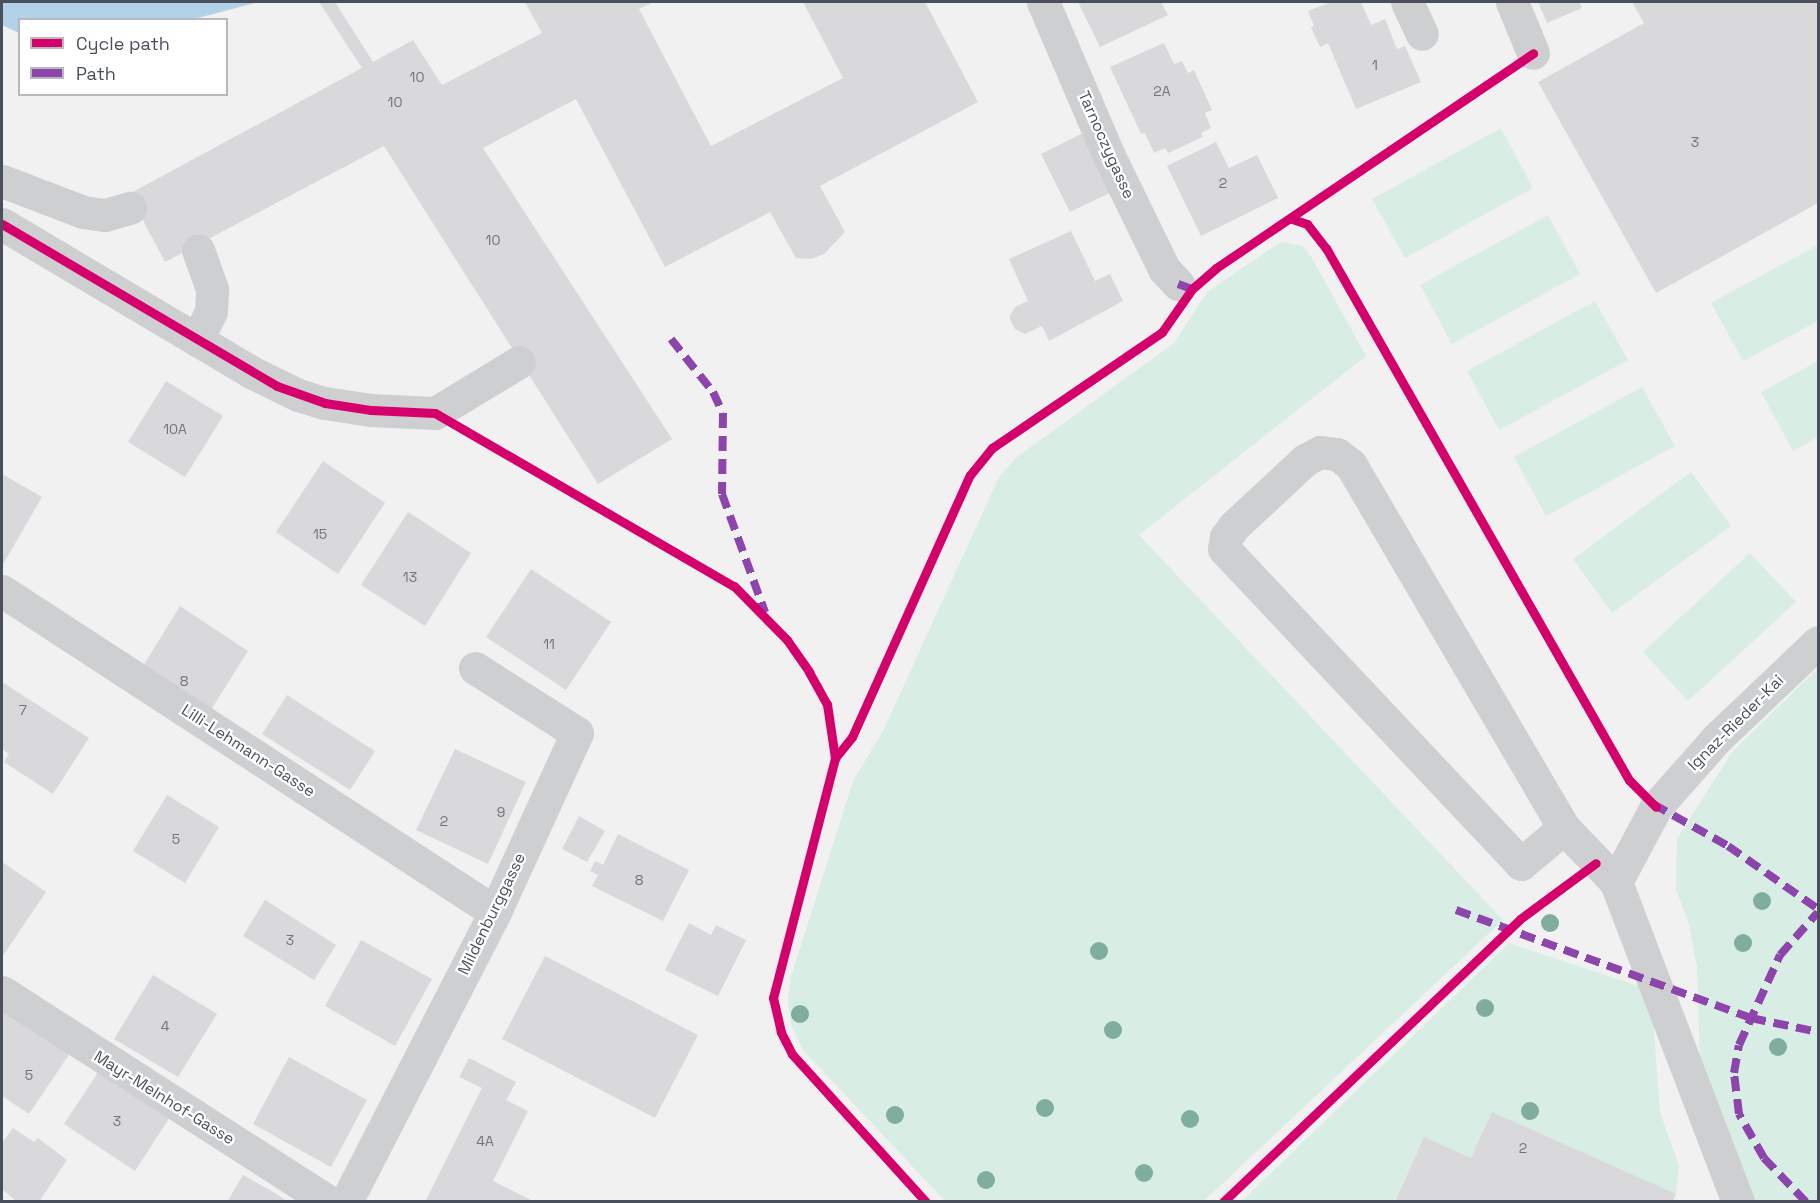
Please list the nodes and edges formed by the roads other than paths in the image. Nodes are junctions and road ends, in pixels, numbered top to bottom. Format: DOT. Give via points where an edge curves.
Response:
graph roads {
  1 [pos="1043,2"];
  2 [pos="1407,2"];
  3 [pos="1512,2"];
  4 [pos="1422,33"];
  5 [pos="1533,53"];
  6 [pos="2,181"];
  7 [pos="130,208"];
  8 [pos="2,224"];
  9 [pos="198,250"];
  10 [pos="1178,285"];
  11 [pos="198,340"];
  12 [pos="519,362"];
  13 [pos="2,591"];
  14 [pos="1818,642"];
  15 [pos="475,668"];
  16 [pos="1564,828"];
  17 [pos="1616,882"];
  18 [pos="495,912"];
  19 [pos="2,992"];
  20 [pos="329,1202"];
  21 [pos="346,1202"];
  22 [pos="1738,1202"];
  1 -- 10 [label="street, Tarnoczygasse" via="1109,156 1164,269"];
  2 -- 4 [label="street"];
  3 -- 5 [label="street"];
  6 -- 7 [label="street" via="83,212 105,215"];
  8 -- 11 [label="street"];
  9 -- 11 [label="street" via="212,289 211,311"];
  11 -- 12 [label="street" via="298,395 371,410 435,413"];
  13 -- 18 [label="street, Lilli-Lehmann-Gasse"];
  14 -- 17 [label="street, Ignaz-Rieder-Kai" via="1718,738 1656,807"];
  15 -- 18 [label="street, Mildenburggasse" via="578,733"];
  16 -- 16 [label="street" via="1351,465 1336,454 1320,452 1305,460 1234,525 1224,549 1521,864"];
  16 -- 17 [label="street"];
  17 -- 22 [label="street"];
  18 -- 21 [label="street, Mildenburggasse"];
  19 -- 20 [label="street, Mayr-Melnhof-Gasse"];
}
